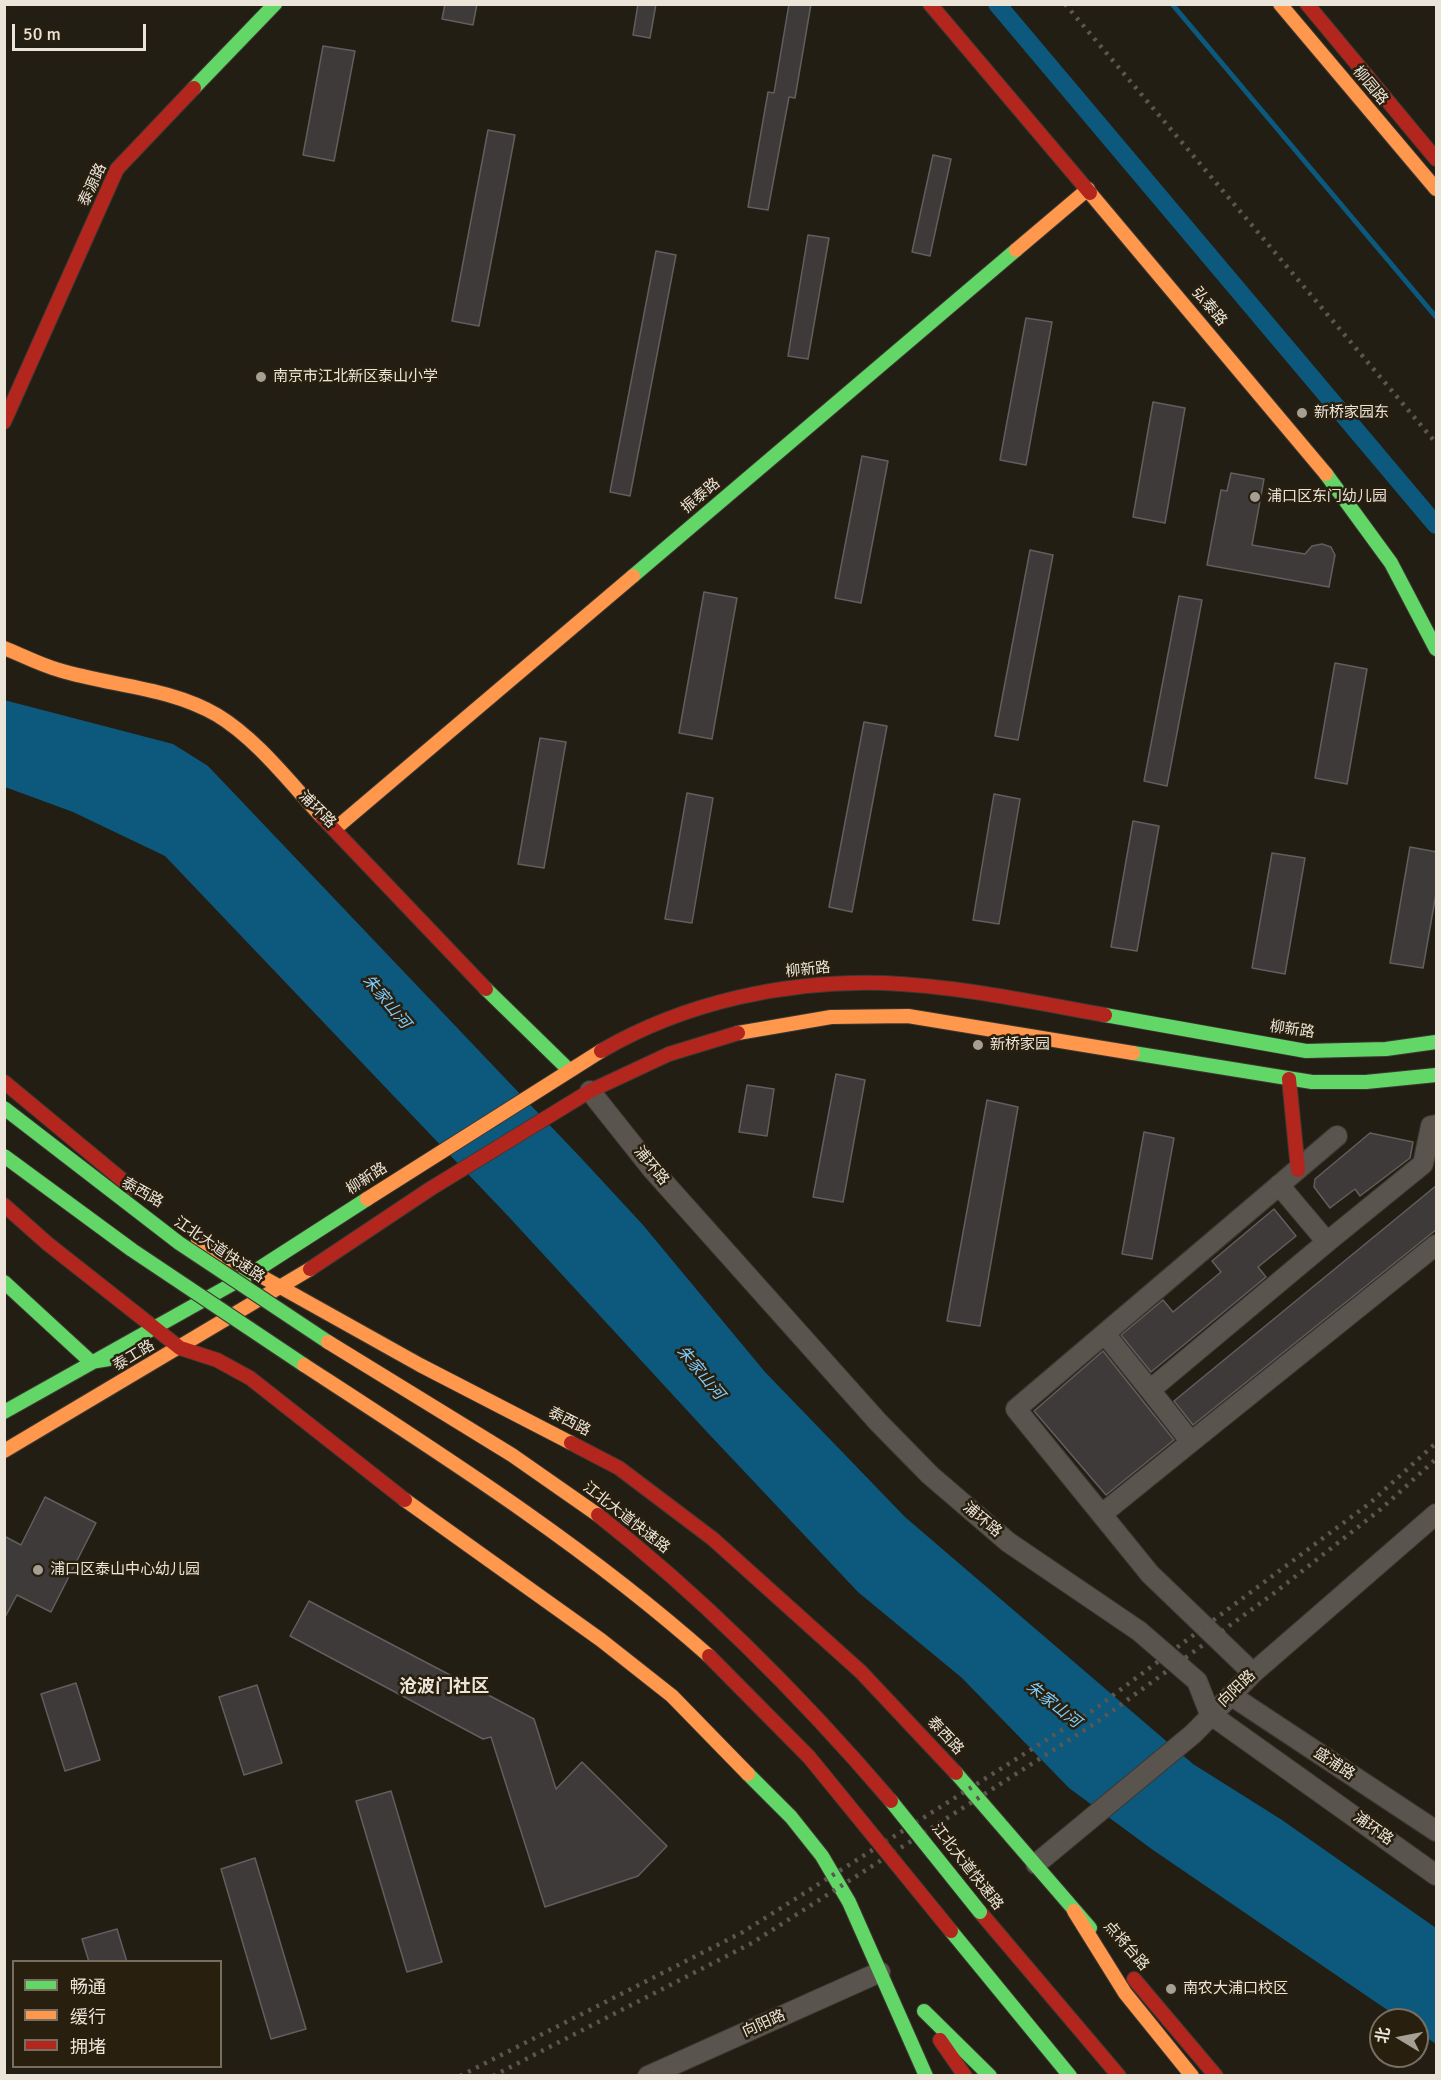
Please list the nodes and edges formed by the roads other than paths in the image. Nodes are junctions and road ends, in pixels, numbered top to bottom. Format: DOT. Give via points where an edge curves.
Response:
graph roads {
  1 [pos="275,4"];
  2 [pos="930,4"];
  3 [pos="1280,4"];
  4 [pos="1307,4"];
  5 [pos="1437,159"];
  6 [pos="1088,189"];
  7 [pos="1437,189"];
  8 [pos="4,422"];
  9 [pos="4,648"];
  10 [pos="1437,649"];
  11 [pos="336,828"];
  12 [pos="1437,1041"];
  13 [pos="569,1070"];
  14 [pos="1437,1075"];
  15 [pos="1289,1079"];
  16 [pos="4,1082"];
  17 [pos="590,1091"];
  18 [pos="4,1108"];
  19 [pos="4,1122"];
  20 [pos="1437,1125"];
  21 [pos="1337,1136"];
  22 [pos="4,1156"];
  23 [pos="1298,1170"];
  24 [pos="1279,1185"];
  25 [pos="146,1198"];
  26 [pos="4,1205"];
  27 [pos="190,1232"];
  28 [pos="1327,1242"];
  29 [pos="208,1245"];
  30 [pos="1437,1245"];
  31 [pos="252,1273"];
  32 [pos="4,1282"];
  33 [pos="280,1289"];
  34 [pos="154,1328"];
  35 [pos="1105,1334"];
  36 [pos="180,1348"];
  37 [pos="91,1362"];
  38 [pos="1150,1390"];
  39 [pos="4,1412"];
  40 [pos="1191,1442"];
  41 [pos="4,1451"];
  42 [pos="1102,1514"];
  43 [pos="1437,1514"];
  44 [pos="1253,1673"];
  45 [pos="1232,1696"];
  46 [pos="1210,1714"];
  47 [pos="1437,1831"];
  48 [pos="1036,1864"];
  49 [pos="1437,1875"];
  50 [pos="1074,1911"];
  51 [pos="880,1972"];
  52 [pos="915,2003"];
  53 [pos="648,2076"];
  54 [pos="926,2076"];
  55 [pos="965,2076"];
  56 [pos="990,2076"];
  57 [pos="1070,2076"];
  58 [pos="1119,2076"];
  59 [pos="1192,2076"];
  60 [pos="1216,2076"];
  1 -- 8 [label="main road, 泰源路" via="117,169"];
  2 -- 6 [label="main road, 弘泰路"];
  3 -- 7 [label="main road, 柳园路"];
  4 -- 5 [label="main road, 柳园路"];
  6 -- 10 [label="main road, 弘泰路" via="1345,497 1391,563"];
  6 -- 11 [label="main road, 振泰路"];
  9 -- 11 [label="main road, 浦环路" via="58,670 166,695 218,716 247,739"];
  11 -- 13 [label="main road, 浦环路" via="445,948"];
  12 -- 13 [label="main road, 柳新路" via="1386,1049 1306,1051 935,987 831,984 785,988 678,1013 627,1036"];
  13 -- 31 [label="main road, 柳新路"];
  14 -- 15 [label="main road" via="1366,1082"];
  15 -- 17 [label="main road" via="951,1021 872,1014 797,1020 742,1032 669,1054"];
  15 -- 23 [label="main road"];
  16 -- 25 [label="main road"];
  17 -- 33 [label="main road"];
  17 -- 46 [label="street, 浦环路" via="652,1169 930,1475 1008,1542 1139,1631 1172,1659 1197,1681"];
  18 -- 58 [label="main road, 江北大道快速路, bridge" via="162,1232 583,1504 697,1598 818,1717"];
  19 -- 29 [label="main road, 泰西路" via="36,1148 137,1211"];
  20 -- 28 [label="street" via="1431,1126 1423,1164"];
  21 -- 23 [label="street"];
  22 -- 57 [label="main road, bridge" via="78,1213 262,1338 524,1508 716,1661 852,1805"];
  23 -- 24 [label="street"];
  24 -- 28 [label="street"];
  24 -- 35 [label="street"];
  26 -- 34 [label="main road"];
  27 -- 29 [label="main road"];
  28 -- 38 [label="street"];
  29 -- 31 [label="main road, 泰西路"];
  30 -- 40 [label="street"];
  31 -- 33 [label="main road, 泰西路"];
  31 -- 34 [label="main road, 泰工路"];
  32 -- 37 [label="main road"];
  33 -- 36 [label="main road, 泰工路"];
  33 -- 48 [label="main road, 泰西路" via="586,1449 652,1491 713,1539 861,1672"];
  34 -- 36 [label="main road"];
  34 -- 37 [label="main road, 泰工路"];
  35 -- 38 [label="street"];
  35 -- 42 [label="street" via="1016,1409"];
  36 -- 37 [label="main road"];
  36 -- 41 [label="main road, 泰工路"];
  36 -- 51 [label="main road" via="218,1360 250,1378 399,1497 601,1640 672,1696 791,1817 822,1856 849,1902"];
  37 -- 39 [label="main road, 泰工路"];
  38 -- 40 [label="street"];
  40 -- 42 [label="street"];
  42 -- 44 [label="street" via="1150,1574"];
  43 -- 44 [label="street, 向阳路"];
  44 -- 45 [label="street, 向阳路"];
  45 -- 46 [label="street, 向阳路"];
  45 -- 47 [label="street, 盛浦路"];
  46 -- 48 [label="street, 向阳路" via="1193,1734"];
  46 -- 49 [label="street, 浦环路"];
  48 -- 50 [label="main road, 点将台路"];
  50 -- 59 [label="main road" via="1125,1994"];
  50 -- 60 [label="main road, 点将台路"];
  51 -- 52 [label="main road"];
  51 -- 53 [label="street, 向阳路"];
  51 -- 54 [label="main road"];
  52 -- 55 [label="main road"];
  52 -- 56 [label="main road"];
}
